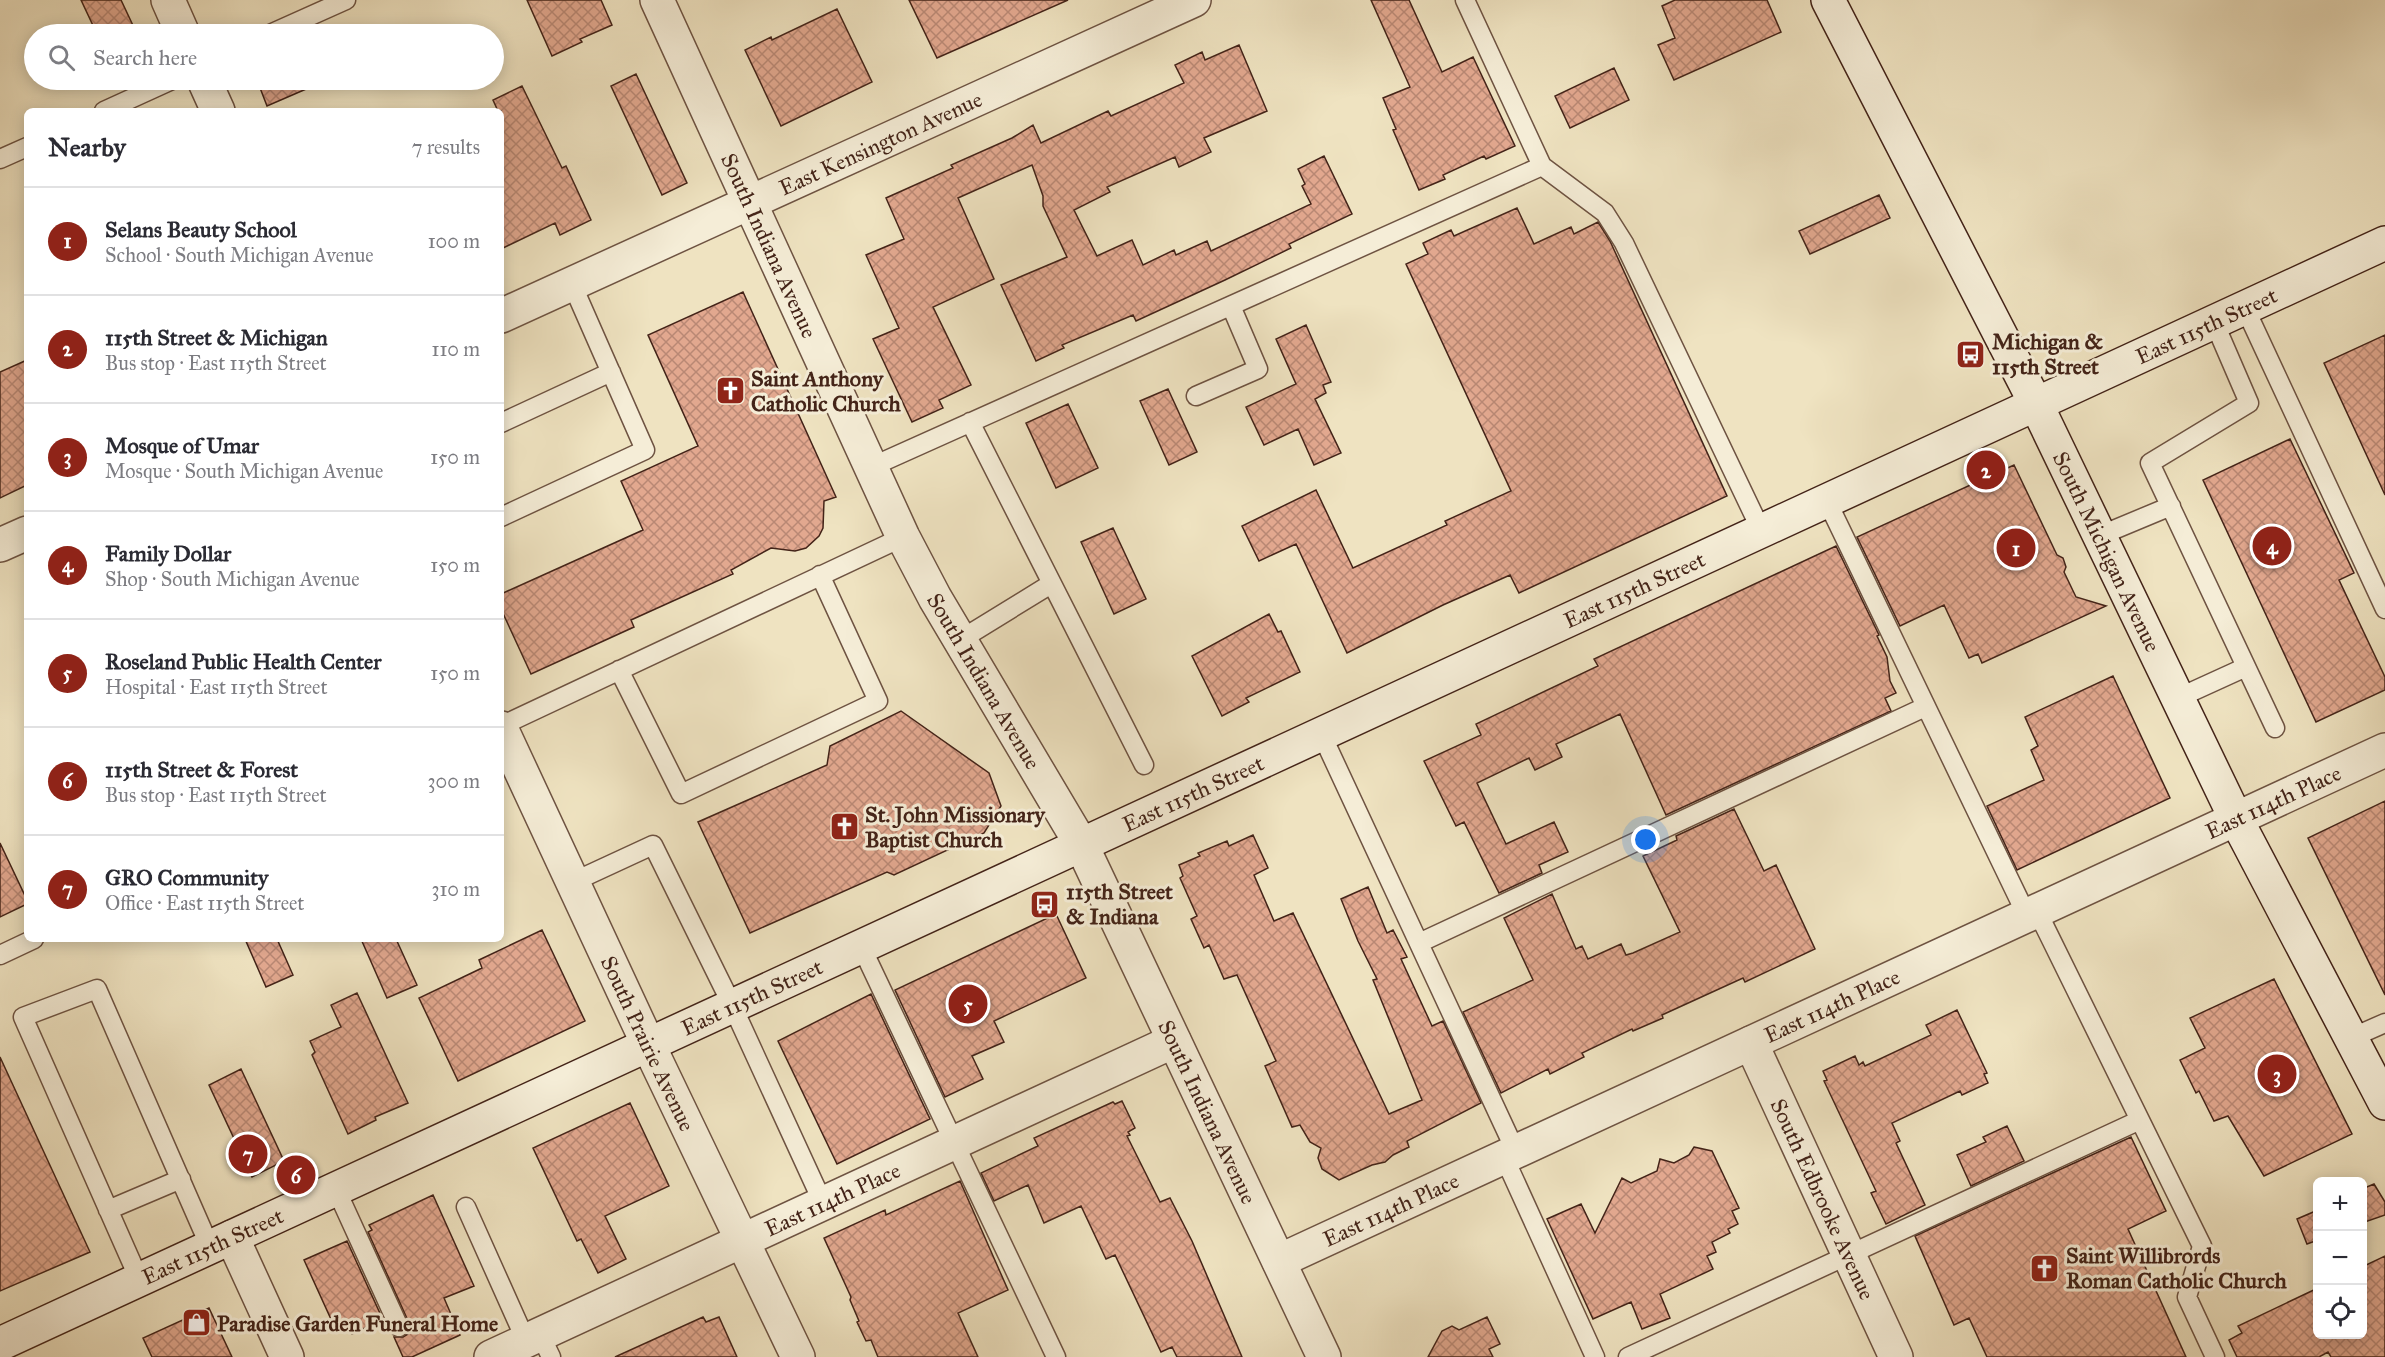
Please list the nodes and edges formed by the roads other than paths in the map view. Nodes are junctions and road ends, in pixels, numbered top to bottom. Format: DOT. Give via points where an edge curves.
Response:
graph roads {
  1 [pos="168,0"];
  2 [pos="346,0"];
  3 [pos="657,0"];
  4 [pos="1194,0"];
  5 [pos="1465,0"];
  6 [pos="1828,0"];
  7 [pos="179,24"];
  8 [pos="292,24"];
  9 [pos="150,90"];
  10 [pos="209,90"];
  11 [pos="111,108"];
  12 [pos="217,108"];
  13 [pos="24,148"];
  14 [pos="0,159"];
  15 [pos="1542,166"];
  16 [pos="751,202"];
  17 [pos="2385,243"];
  18 [pos="572,284"];
  19 [pos="1231,306"];
  20 [pos="2245,308"];
  21 [pos="504,315"];
  22 [pos="2214,322"];
  23 [pos="611,372"];
  24 [pos="1196,396"];
  25 [pos="2036,404"];
  26 [pos="504,422"];
  27 [pos="970,422"];
  28 [pos="871,467"];
  29 [pos="1827,501"];
  30 [pos="2170,506"];
  31 [pos="504,516"];
  32 [pos="1761,531"];
  33 [pos="24,534"];
  34 [pos="2099,536"];
  35 [pos="903,537"];
  36 [pos="0,545"];
  37 [pos="820,575"];
  38 [pos="1051,584"];
  39 [pos="2385,609"];
  40 [pos="960,640"];
  41 [pos="2246,667"];
  42 [pos="620,670"];
  43 [pos="2178,698"];
  44 [pos="1925,707"];
  45 [pos="504,726"];
  46 [pos="2275,728"];
  47 [pos="504,733"];
  48 [pos="1321,733"];
  49 [pos="2385,750"];
  50 [pos="1144,765"];
  51 [pos="2236,819"];
  52 [pos="1081,844"];
  53 [pos="573,882"];
  54 [pos="2032,913"];
  55 [pos="28,942"];
  56 [pos="1419,943"];
  57 [pos="861,946"];
  58 [pos="0,955"];
  59 [pos="732,1005"];
  60 [pos="2385,1023"];
  61 [pos="2351,1038"];
  62 [pos="1174,1041"];
  63 [pos="1751,1043"];
  64 [pos="648,1044"];
  65 [pos="2385,1103"];
  66 [pos="2140,1120"];
  67 [pos="954,1142"];
  68 [pos="1510,1154"];
  69 [pos="181,1179"];
  70 [pos="336,1188"];
  71 [pos="823,1203"];
  72 [pos="466,1207"];
  73 [pos="108,1210"];
  74 [pos="743,1240"];
  75 [pos="221,1242"];
  76 [pos="1848,1256"];
  77 [pos="1278,1261"];
  78 [pos="139,1279"];
  79 [pos="399,1327"];
  80 [pos="0,1344"];
  81 [pos="539,1344"];
  82 [pos="287,1357"];
  83 [pos="491,1357"];
  84 [pos="798,1357"];
  85 [pos="1056,1357"];
  86 [pos="1324,1357"];
  87 [pos="1595,1357"];
  88 [pos="1628,1357"];
  89 [pos="1896,1357"];
  90 [pos="2215,1357"];
  1 -- 7 [label="street"];
  2 -- 8 [label="lane"];
  3 -- 16 [label="street, South Indiana Avenue"];
  4 -- 16 [label="street, East Kensington Avenue"];
  5 -- 15 [label="lane"];
  6 -- 25 [label="street, South Michigan Avenue"];
  9 -- 11 [label="lane"];
  10 -- 12 [label="street"];
  13 -- 14 [label="lane"];
  15 -- 19 [label="lane"];
  15 -- 32 [label="lane" via="1605,213 1624,243"];
  16 -- 18 [label="street, East Kensington Avenue"];
  16 -- 28 [label="street, South Indiana Avenue"];
  17 -- 20 [label="street, East 115th Street"];
  18 -- 21 [label="street, East Kensington Avenue"];
  18 -- 23 [label="lane"];
  19 -- 24 [label="lane" via="1258,369"];
  19 -- 27 [label="lane"];
  20 -- 22 [label="street, East 115th Street"];
  20 -- 39 [label="lane"];
  22 -- 25 [label="street, East 115th Street"];
  22 -- 30 [label="lane" via="2249,403 2151,463"];
  23 -- 26 [label="lane"];
  23 -- 31 [label="lane" via="645,450"];
  25 -- 29 [label="street, East 115th Street"];
  25 -- 34 [label="street, South Michigan Avenue"];
  27 -- 28 [label="lane"];
  27 -- 38 [label="lane"];
  28 -- 35 [label="street, South Indiana Avenue"];
  29 -- 32 [label="street, East 115th Street"];
  29 -- 44 [label="lane"];
  30 -- 34 [label="lane"];
  30 -- 41 [label="lane"];
  32 -- 48 [label="street, East 115th Street"];
  33 -- 36 [label="street"];
  34 -- 43 [label="street, South Michigan Avenue"];
  35 -- 37 [label="lane"];
  35 -- 40 [label="street, South Indiana Avenue"];
  37 -- 42 [label="lane"];
  37 -- 42 [label="lane" via="878,701 681,794"];
  38 -- 40 [label="lane"];
  38 -- 50 [label="lane"];
  40 -- 52 [label="street, South Indiana Avenue"];
  41 -- 43 [label="lane"];
  41 -- 46 [label="lane"];
  42 -- 45 [label="lane"];
  43 -- 51 [label="street, South Michigan Avenue"];
  44 -- 54 [label="lane"];
  44 -- 56 [label="lane"];
  47 -- 53 [label="street, South Prairie Avenue"];
  48 -- 52 [label="street, East 115th Street"];
  48 -- 56 [label="lane"];
  49 -- 51 [label="street, East 114th Place"];
  51 -- 54 [label="street, East 114th Place"];
  51 -- 61 [label="street, South Michigan Avenue"];
  52 -- 57 [label="street, East 115th Street"];
  52 -- 62 [label="street, South Indiana Avenue"];
  53 -- 59 [label="lane" via="653,845"];
  53 -- 64 [label="street, South Prairie Avenue"];
  54 -- 63 [label="street, East 114th Place"];
  54 -- 66 [label="lane"];
  55 -- 58 [label="lane"];
  56 -- 68 [label="lane"];
  57 -- 59 [label="street, East 115th Street"];
  57 -- 67 [label="lane"];
  59 -- 64 [label="street, East 115th Street"];
  59 -- 71 [label="lane"];
  60 -- 61 [label="lane"];
  61 -- 65 [label="street, South Michigan Avenue"];
  62 -- 67 [label="street, East 114th Place"];
  62 -- 77 [label="street, South Indiana Avenue"];
  63 -- 68 [label="street, East 114th Place"];
  63 -- 76 [label="street, South Edbrooke Avenue"];
  64 -- 70 [label="street, East 115th Street"];
  64 -- 74 [label="street, South Prairie Avenue"];
  66 -- 76 [label="lane"];
  66 -- 90 [label="lane" via="2202,1246 2187,1297"];
  67 -- 71 [label="street, East 114th Place"];
  67 -- 85 [label="lane"];
  68 -- 77 [label="street, East 114th Place"];
  68 -- 87 [label="lane"];
  69 -- 73 [label="lane"];
  69 -- 73 [label="lane" via="97,988 23,1017"];
  69 -- 75 [label="lane"];
  70 -- 75 [label="street, East 115th Street"];
  70 -- 79 [label="lane"];
  71 -- 74 [label="street, East 114th Place"];
  72 -- 81 [label="lane"];
  73 -- 78 [label="lane"];
  74 -- 81 [label="street, East 114th Place"];
  74 -- 84 [label="street, South Prairie Avenue"];
  75 -- 78 [label="street, East 115th Street"];
  75 -- 82 [label="street"];
  76 -- 88 [label="lane"];
  76 -- 89 [label="street, South Edbrooke Avenue"];
  77 -- 86 [label="street, South Indiana Avenue"];
  78 -- 80 [label="street, East 115th Street"];
  81 -- 83 [label="street, East 114th Place"];
}
